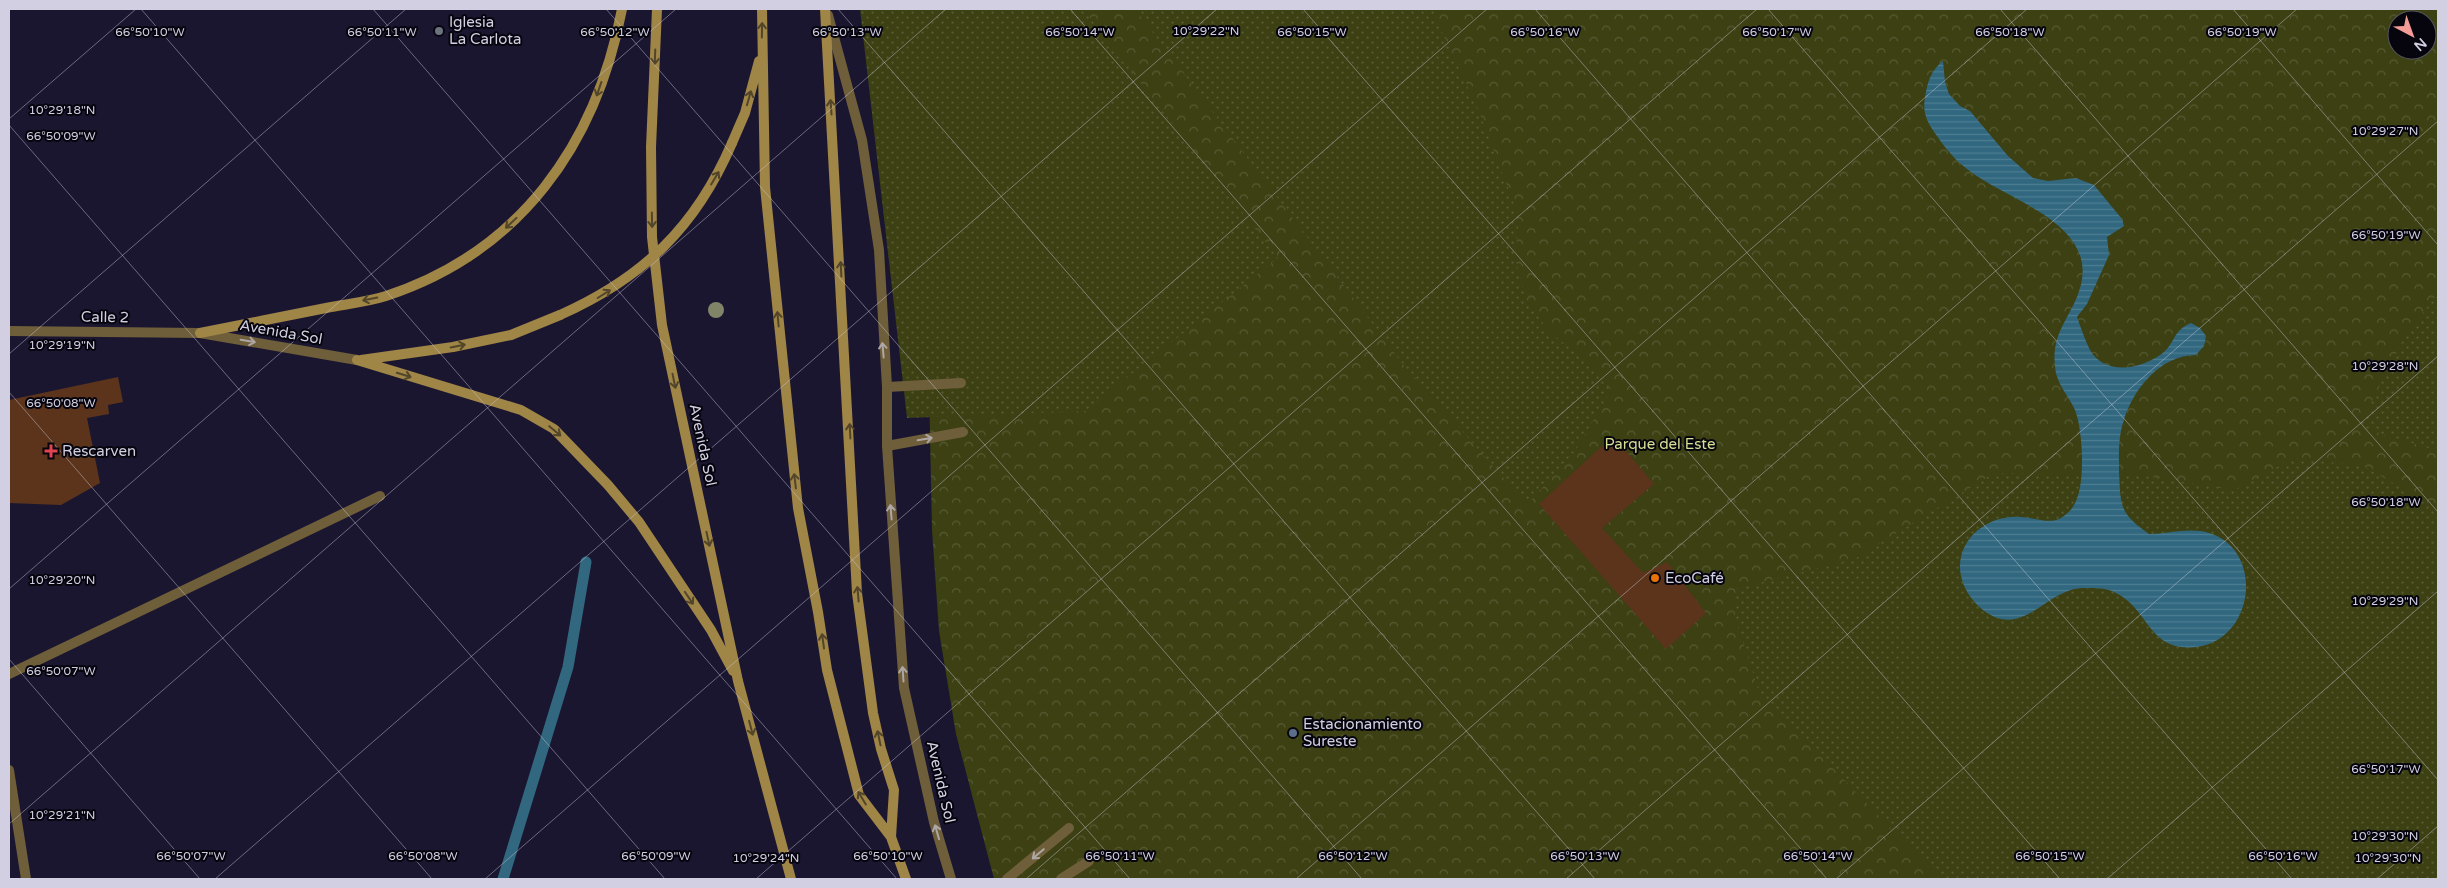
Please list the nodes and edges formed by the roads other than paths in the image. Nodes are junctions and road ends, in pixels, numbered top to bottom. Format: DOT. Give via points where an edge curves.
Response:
graph roads {
  1 [pos="622,9"];
  2 [pos="657,9"];
  3 [pos="762,9"];
  4 [pos="825,9"];
  5 [pos="762,51"];
  6 [pos="9,331"];
  7 [pos="200,333"];
  8 [pos="357,360"];
  9 [pos="960,383"];
  10 [pos="886,387"];
  11 [pos="963,432"];
  12 [pos="887,446"];
  13 [pos="380,496"];
  14 [pos="9,674"];
  15 [pos="738,681"];
  16 [pos="9,770"];
  17 [pos="1069,828"];
  18 [pos="891,837"];
  19 [pos="1089,861"];
  20 [pos="26,879"];
  21 [pos="791,879"];
  22 [pos="906,879"];
  23 [pos="951,879"];
  24 [pos="1007,879"];
  25 [pos="1061,879"];
  1 -- 7 [label="main road, one-way" via="617,37 591,114 536,200 487,245 438,276 384,297"];
  2 -- 15 [label="main road, Avenida Sol, one-way" via="651,147 652,237 662,325"];
  5 -- 3 [label="main road, Avenida Sol, one-way"];
  10 -- 4 [label="street, Avenida Sol, one-way" via="879,250 863,150"];
  18 -- 4 [label="main road, Avenida Sol, one-way" via="894,790 874,713 858,593"];
  8 -- 5 [label="main road, one-way, bridge" via="512,336 594,300 630,277 655,256 702,202 720,172 745,112"];
  18 -- 5 [label="main road, Avenida Sol, one-way" via="859,795 827,670 798,508 765,187"];
  6 -- 7 [label="street, Calle 2"];
  7 -- 8 [label="street, Avenida Sol, one-way"];
  8 -- 15 [label="main road, one-way" via="522,410 554,429 639,522 711,630"];
  9 -- 10 [label="street"];
  10 -- 12 [label="street, Avenida Sol"];
  12 -- 11 [label="street, one-way"];
  23 -- 12 [label="street, Avenida Sol, one-way" via="934,822 904,688"];
  13 -- 14 [label="street"];
  15 -- 21 [label="main road, Avenida Sol, one-way"];
  16 -- 20 [label="street"];
  17 -- 24 [label="street, one-way"];
  18 -- 22 [label="main road, Avenida Sol"];
  19 -- 25 [label="street"];
}
